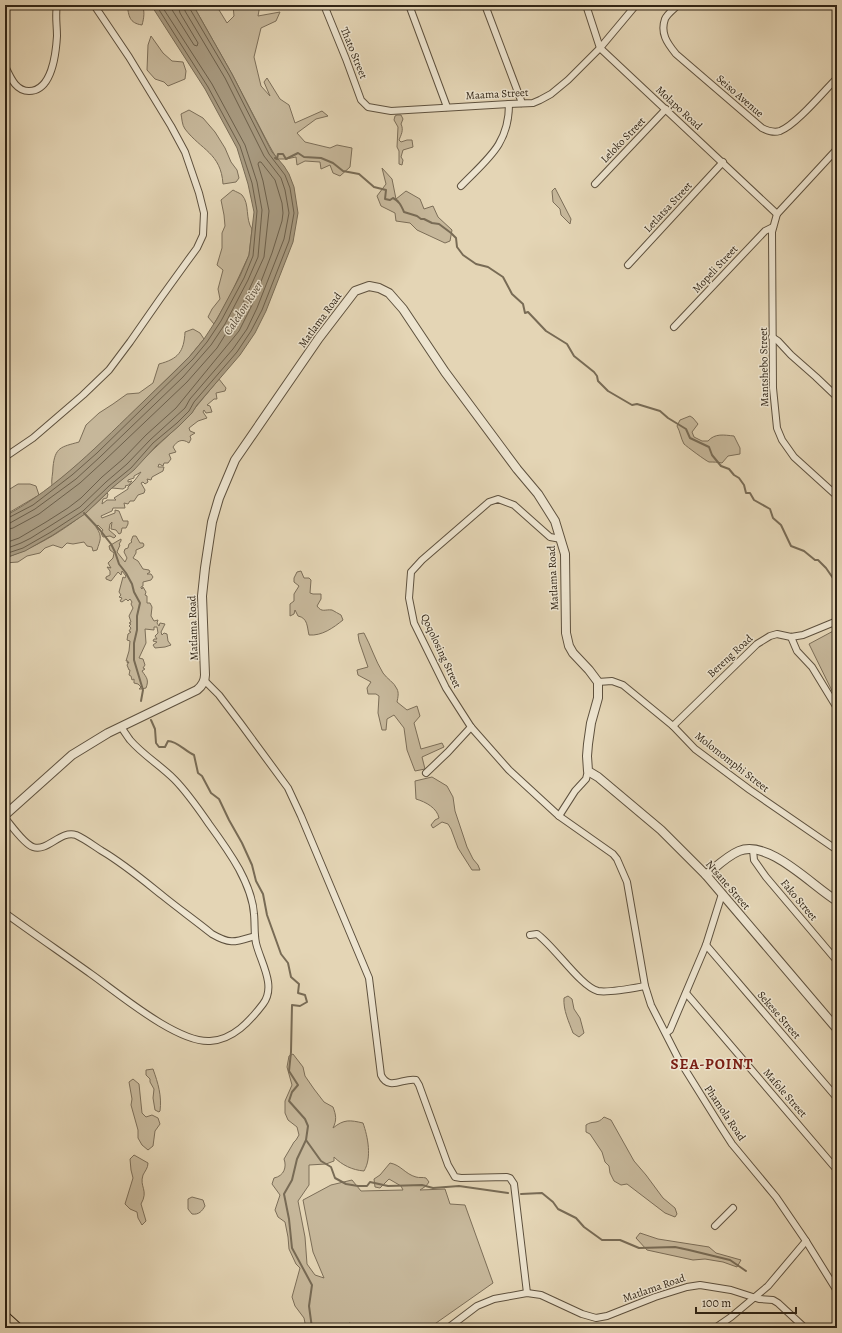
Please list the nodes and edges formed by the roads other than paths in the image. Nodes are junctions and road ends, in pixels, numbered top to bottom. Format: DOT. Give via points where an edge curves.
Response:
graph roads {
  1 [pos="57,5"];
  2 [pos="94,5"];
  3 [pos="324,5"];
  4 [pos="409,5"];
  5 [pos="485,5"];
  6 [pos="586,5"];
  7 [pos="636,5"];
  8 [pos="678,5"];
  9 [pos="600,48"];
  10 [pos="5,66"];
  11 [pos="837,78"];
  12 [pos="522,103"];
  13 [pos="509,104"];
  14 [pos="368,107"];
  15 [pos="447,107"];
  16 [pos="666,109"];
  17 [pos="837,149"];
  18 [pos="723,162"];
  19 [pos="595,184"];
  20 [pos="461,186"];
  21 [pos="777,214"];
  22 [pos="773,227"];
  23 [pos="628,265"];
  24 [pos="674,327"];
  25 [pos="772,337"];
  26 [pos="837,397"];
  27 [pos="5,457"];
  28 [pos="837,496"];
  29 [pos="562,539"];
  30 [pos="837,621"];
  31 [pos="792,636"];
  32 [pos="205,681"];
  33 [pos="598,682"];
  34 [pos="837,708"];
  35 [pos="673,726"];
  36 [pos="121,727"];
  37 [pos="471,727"];
  38 [pos="588,771"];
  39 [pos="426,773"];
  40 [pos="5,815"];
  41 [pos="559,816"];
  42 [pos="5,818"];
  43 [pos="753,850"];
  44 [pos="837,850"];
  45 [pos="706,875"];
  46 [pos="722,894"];
  47 [pos="837,901"];
  48 [pos="5,913"];
  49 [pos="530,935"];
  50 [pos="255,936"];
  51 [pos="706,945"];
  52 [pos="837,961"];
  53 [pos="645,986"];
  54 [pos="686,993"];
  55 [pos="837,1028"];
  56 [pos="666,1033"];
  57 [pos="837,1098"];
  58 [pos="837,1170"];
  59 [pos="733,1208"];
  60 [pos="715,1226"];
  61 [pos="806,1241"];
  62 [pos="837,1291"];
  63 [pos="527,1293"];
  64 [pos="755,1296"];
  65 [pos="5,1317"];
  66 [pos="17,1328"];
  67 [pos="448,1328"];
  68 [pos="715,1328"];
  69 [pos="805,1328"];
  1 -- 10 [label="street" via="56,50 46,81 33,91 20,89 11,79"];
  2 -- 27 [label="street" via="185,152 204,213 203,234 197,248 109,370 33,438"];
  3 -- 14 [label="street, Thato Street" via="361,100"];
  4 -- 15 [label="street"];
  5 -- 12 [label="street"];
  6 -- 9 [label="street, Molapo Road"];
  7 -- 9 [label="street, Maama Street"];
  8 -- 11 [label="street, Seiso Avenue" via="665,18 665,41 676,54 762,128 772,132 790,125"];
  9 -- 12 [label="street, Maama Street" via="551,94 540,100"];
  9 -- 16 [label="street, Molapo Road"];
  12 -- 13 [label="street, Maama Street"];
  13 -- 15 [label="street, Maama Street"];
  13 -- 20 [label="street" via="509,116 502,140"];
  14 -- 15 [label="street, Maama Street" via="391,110"];
  16 -- 18 [label="street, Molapo Road"];
  16 -- 19 [label="street, Leloko Street"];
  17 -- 21 [label="street"];
  18 -- 21 [label="street, Molapo Road"];
  18 -- 23 [label="street, Letlatsa Street"];
  21 -- 22 [label="street, Mantshebo Street"];
  22 -- 24 [label="street, Mopeli Street" via="765,231"];
  22 -- 25 [label="street, Mantshebo Street"];
  25 -- 26 [label="street"];
  25 -- 28 [label="street, Mantshebo Street" via="777,428 794,457"];
  29 -- 32 [label="street, Matlama Road" via="545,504 445,372 403,309 389,293 369,286 362,288 355,291 328,326 235,460 219,498 212,522 202,596"];
  29 -- 33 [label="street, Matlama Road" via="565,554 566,632 569,646"];
  29 -- 37 [label="street, Qoqolosing Street" via="550,537 514,506 498,499 489,502 411,572 409,598 414,623 446,688"];
  30 -- 31 [label="street, Bereng Road" via="803,635"];
  31 -- 34 [label="street" via="797,651 812,667"];
  31 -- 35 [label="street, Bereng Road" via="777,634 757,644"];
  32 -- 36 [label="street" via="197,690"];
  32 -- 63 [label="street" via="219,695 288,788 369,978 381,1076 390,1084 416,1080 448,1165 455,1177 507,1177 511,1180 515,1189"];
  33 -- 35 [label="street, Molomomphi Street" via="612,681 623,685"];
  33 -- 38 [label="street" via="598,698 588,744"];
  35 -- 44 [label="street, Molomomphi Street" via="695,749"];
  36 -- 40 [label="street" via="72,755"];
  36 -- 50 [label="street" via="131,740 188,794 229,852 248,887 254,913"];
  37 -- 39 [label="street"];
  37 -- 41 [label="street, Qoqolosing Street" via="509,770"];
  38 -- 41 [label="street" via="586,779"];
  38 -- 45 [label="street, Ntsane Street" via="661,830"];
  41 -- 53 [label="street, Phamola Road" via="617,859 627,882"];
  42 -- 50 [label="street" via="33,847 47,845 69,834 84,840 116,860 223,940 236,942"];
  43 -- 45 [label="street" via="739,851"];
  43 -- 47 [label="street" via="767,852 780,859"];
  43 -- 52 [label="street, Fako Street" via="754,860 766,877"];
  45 -- 46 [label="street, Ntsane Street"];
  46 -- 51 [label="street"];
  46 -- 55 [label="street, Ntsane Street"];
  48 -- 50 [label="street" via="144,1012 176,1032 208,1041 225,1039 265,1002 269,989 268,979"];
  49 -- 53 [label="street" via="537,934 545,940 592,989 600,991"];
  51 -- 54 [label="street"];
  51 -- 57 [label="street, Sekese Street"];
  53 -- 56 [label="street, Phamola Road" via="651,1005"];
  54 -- 56 [label="street" via="670,1030"];
  54 -- 58 [label="street, Mafole Street"];
  56 -- 61 [label="street, Phamola Road" via="720,1127 776,1197"];
  59 -- 60 [label="street"];
  61 -- 62 [label="street, Phamola Road"];
  61 -- 64 [label="street" via="768,1286"];
  63 -- 64 [label="street, Matlama Road" via="541,1295 596,1318 655,1297 700,1285"];
  63 -- 67 [label="street, Matlama Road" via="494,1299 477,1306"];
  64 -- 68 [label="street"];
  64 -- 69 [label="street, Matlama Road" via="778,1303"];
  65 -- 66 [label="main road"];
}
